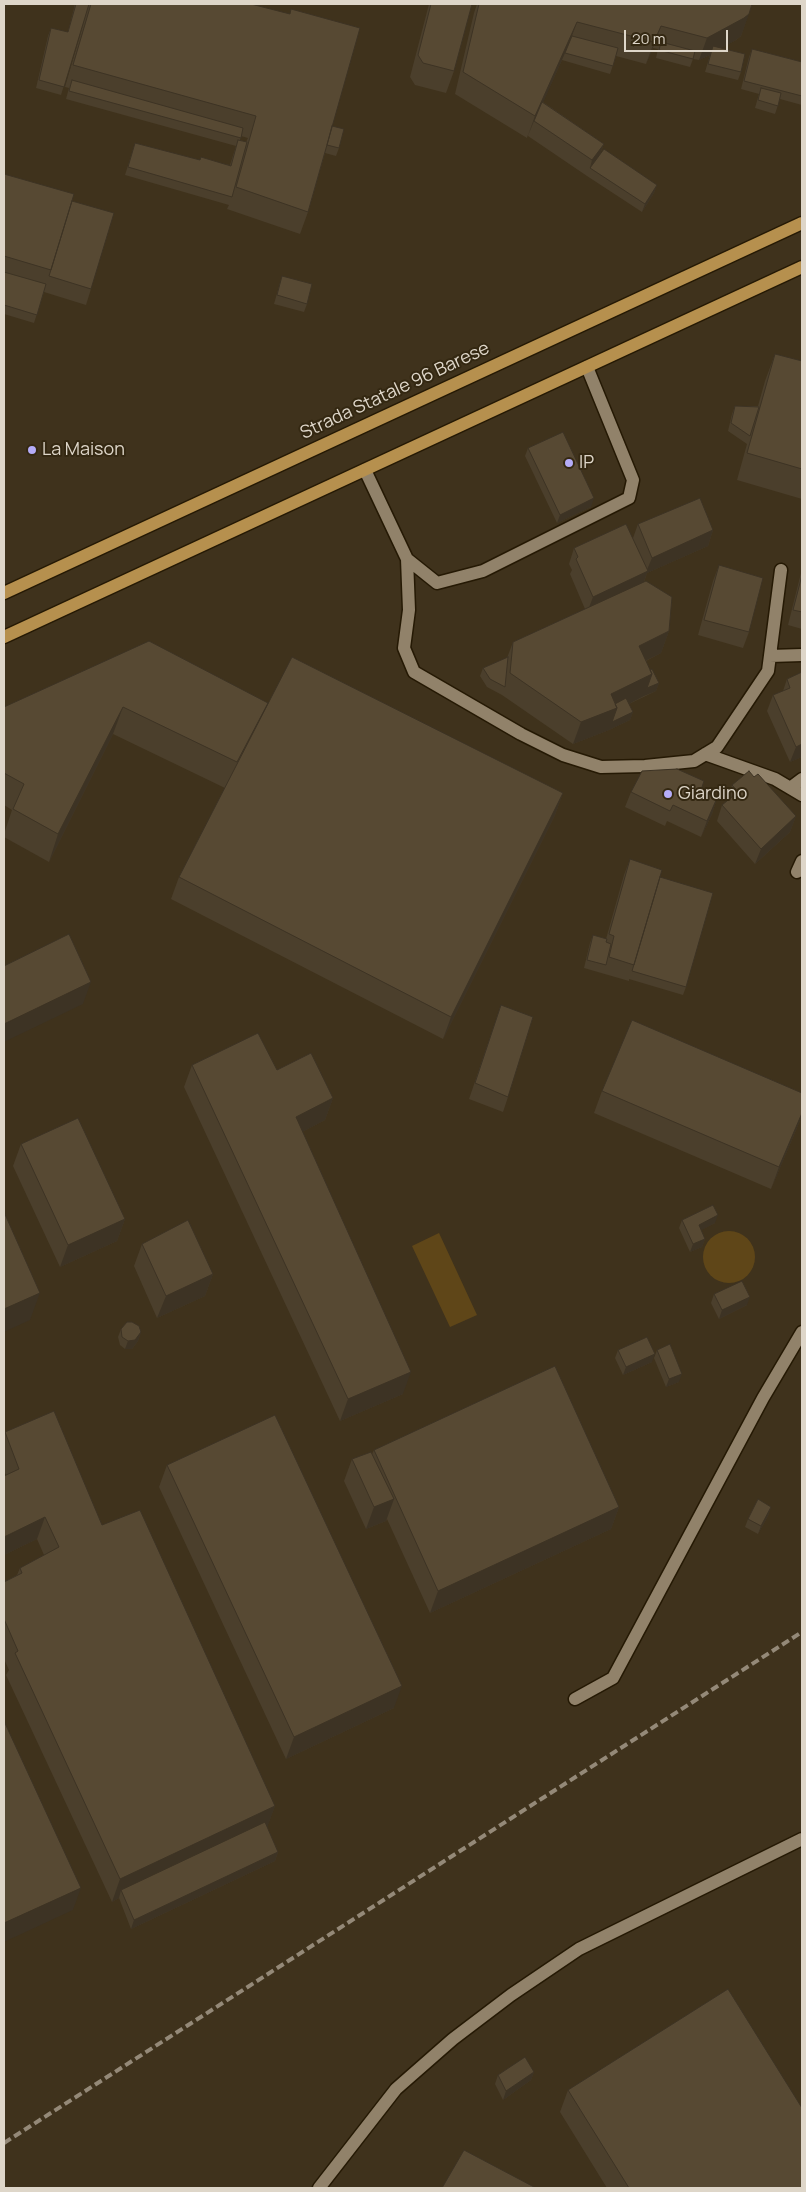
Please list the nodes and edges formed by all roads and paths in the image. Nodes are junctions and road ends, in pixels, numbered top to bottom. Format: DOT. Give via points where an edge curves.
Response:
graph roads {
  1 [pos="802,223"];
  2 [pos="802,268"];
  3 [pos="587,367"];
  4 [pos="365,470"];
  5 [pos="407,559"];
  6 [pos="781,570"];
  7 [pos="4,593"];
  8 [pos="4,637"];
  9 [pos="802,655"];
  10 [pos="770,656"];
  11 [pos="705,754"];
  12 [pos="802,779"];
  13 [pos="790,788"];
  14 [pos="802,795"];
  15 [pos="802,1332"];
  16 [pos="575,1699"];
  17 [pos="802,1838"];
  18 [pos="319,2188"];
  1 -- 7 [label="main road, Strada Statale 96 Barese"];
  2 -- 3 [label="main road"];
  3 -- 4 [label="main road"];
  3 -- 5 [label="street" via="633,480 629,498 483,571 437,583"];
  4 -- 5 [label="street"];
  4 -- 8 [label="main road"];
  5 -- 11 [label="street" via="409,610 404,648 414,672 513,730 563,755 601,767 694,761"];
  6 -- 10 [label="street"];
  9 -- 10 [label="street"];
  10 -- 11 [label="street" via="768,670 743,711 717,747"];
  11 -- 13 [label="street" via="775,779"];
  12 -- 13 [label="street"];
  13 -- 14 [label="street"];
  15 -- 16 [label="street" via="612,1678"];
  17 -- 18 [label="street" via="579,1949 510,1995 396,2089"];
}
